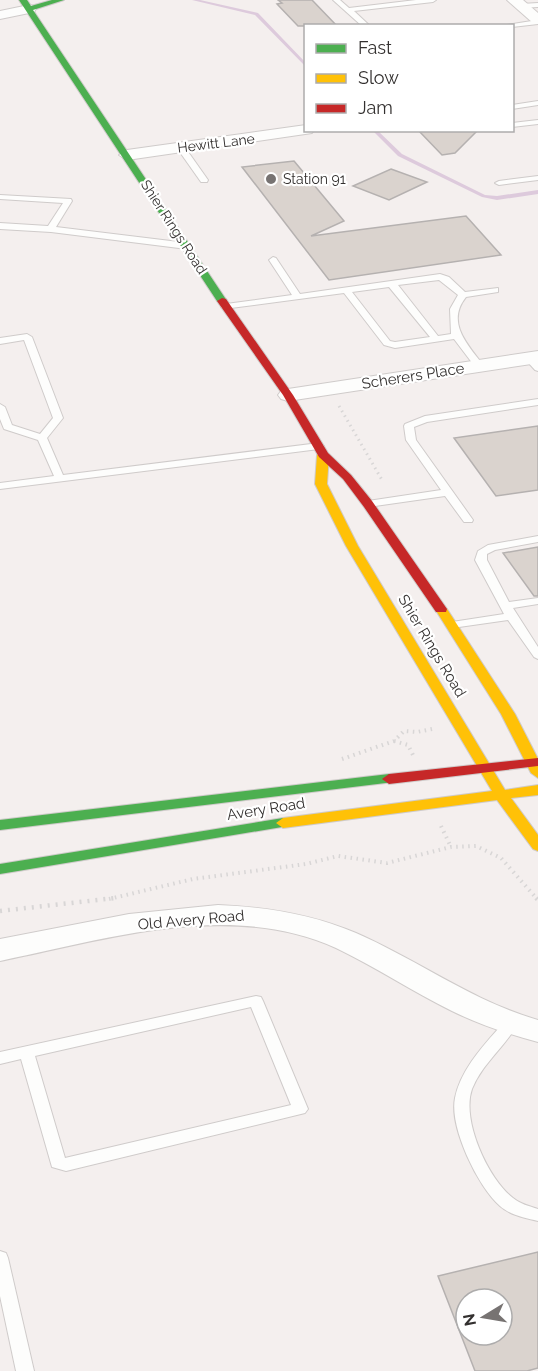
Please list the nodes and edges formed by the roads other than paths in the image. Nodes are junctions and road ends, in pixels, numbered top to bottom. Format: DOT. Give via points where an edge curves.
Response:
graph roads {
  1 [pos="60,0"];
  2 [pos="336,0"];
  3 [pos="381,0"];
  4 [pos="433,0"];
  5 [pos="518,3"];
  6 [pos="26,4"];
  7 [pos="538,4"];
  8 [pos="387,5"];
  9 [pos="348,10"];
  10 [pos="0,15"];
  11 [pos="538,21"];
  12 [pos="365,24"];
  13 [pos="514,25"];
  14 [pos="538,103"];
  15 [pos="514,107"];
  16 [pos="538,122"];
  17 [pos="514,125"];
  18 [pos="304,130"];
  19 [pos="181,148"];
  20 [pos="127,155"];
  21 [pos="538,178"];
  22 [pos="204,180"];
  23 [pos="499,183"];
  24 [pos="0,197"];
  25 [pos="0,226"];
  26 [pos="51,229"];
  27 [pos="187,246"];
  28 [pos="273,260"];
  29 [pos="392,284"];
  30 [pos="346,290"];
  31 [pos="495,290"];
  32 [pos="464,295"];
  33 [pos="298,297"];
  34 [pos="226,307"];
  35 [pos="456,336"];
  36 [pos="435,339"];
  37 [pos="0,341"];
  38 [pos="535,361"];
  39 [pos="479,366"];
  40 [pos="288,395"];
  41 [pos="538,402"];
  42 [pos="0,407"];
  43 [pos="42,438"];
  44 [pos="321,451"];
  45 [pos="60,479"];
  46 [pos="0,486"];
  47 [pos="448,492"];
  48 [pos="368,504"];
  49 [pos="468,520"];
  50 [pos="342,526"];
  51 [pos="364,535"];
  52 [pos="538,539"];
  53 [pos="381,546"];
  54 [pos="538,601"];
  55 [pos="508,611"];
  56 [pos="447,626"];
  57 [pos="538,655"];
  58 [pos="533,765"];
  59 [pos="483,767"];
  60 [pos="538,784"];
  61 [pos="538,790"];
  62 [pos="501,795"];
  63 [pos="0,825"];
  64 [pos="538,846"];
  65 [pos="0,869"];
  66 [pos="0,950"];
  67 [pos="524,1028"];
  68 [pos="27,1052"];
  69 [pos="0,1058"];
  70 [pos="538,1215"];
  71 [pos="0,1258"];
  72 [pos="25,1371"];
  1 -- 6 [label="main road"];
  2 -- 9 [label="lane"];
  3 -- 8 [label="lane"];
  4 -- 8 [label="lane"];
  5 -- 7 [label="lane"];
  5 -- 11 [label="street"];
  6 -- 10 [label="street"];
  6 -- 20 [label="main road, Shier Rings Road"];
  8 -- 9 [label="lane"];
  9 -- 12 [label="lane"];
  11 -- 13 [label="lane"];
  14 -- 15 [label="lane"];
  16 -- 17 [label="lane"];
  18 -- 19 [label="street, Hewitt Lane"];
  19 -- 20 [label="street, Hewitt Lane"];
  19 -- 22 [label="lane"];
  20 -- 27 [label="main road, Shier Rings Road"];
  21 -- 23 [label="lane"];
  24 -- 26 [label="lane" via="68,201"];
  25 -- 26 [label="lane"];
  26 -- 27 [label="lane"];
  27 -- 34 [label="main road, Shier Rings Road"];
  28 -- 33 [label="lane"];
  29 -- 30 [label="lane"];
  29 -- 32 [label="lane" via="440,277"];
  29 -- 36 [label="lane"];
  30 -- 33 [label="lane"];
  30 -- 36 [label="lane" via="387,343"];
  31 -- 32 [label="lane"];
  32 -- 35 [label="lane" via="453,310"];
  33 -- 34 [label="lane"];
  34 -- 40 [label="main road, Shier Rings Road"];
  35 -- 36 [label="lane"];
  35 -- 39 [label="lane"];
  37 -- 43 [label="lane" via="27,337 58,418"];
  38 -- 39 [label="street, Scherers Place"];
  39 -- 40 [label="street, Scherers Place"];
  40 -- 44 [label="main road, Shier Rings Road"];
  41 -- 47 [label="lane" via="425,419 409,426 411,440"];
  42 -- 43 [label="lane" via="8,427"];
  43 -- 45 [label="lane"];
  44 -- 45 [label="lane"];
  44 -- 48 [label="main road, Shier Rings Road"];
  44 -- 50 [label="main road, Shier Rings Road" via="321,484"];
  45 -- 46 [label="lane"];
  47 -- 48 [label="lane"];
  47 -- 49 [label="lane"];
  48 -- 56 [label="main road, Shier Rings Road"];
  50 -- 51 [label="main road"];
  50 -- 59 [label="main road, Shier Rings Road"];
  52 -- 55 [label="lane" via="492,547 482,554 481,560"];
  53 -- 56 [label="main road"];
  54 -- 55 [label="lane"];
  55 -- 56 [label="lane"];
  55 -- 57 [label="lane"];
  56 -- 58 [label="main road, Shier Rings Road" via="508,714"];
  58 -- 59 [label="main road, Avery Road"];
  58 -- 60 [label="main road, Shier Rings Road" via="532,781"];
  59 -- 62 [label="main road, Shier Rings Road"];
  59 -- 63 [label="main road, Avery Road"];
  61 -- 62 [label="main road, Avery Road"];
  62 -- 64 [label="main road, Shier Rings Road"];
  62 -- 65 [label="main road, Avery Road" via="340,814"];
  66 -- 67 [label="street, Old Avery Road" via="152,921 239,914 278,918 345,940 483,1015"];
  67 -- 70 [label="lane" via="467,1086 461,1101 472,1149 482,1171 505,1201 523,1212"];
  68 -- 68 [label="lane" via="256,1001 300,1109 58,1163"];
  68 -- 69 [label="lane"];
  71 -- 72 [label="lane"];
}
